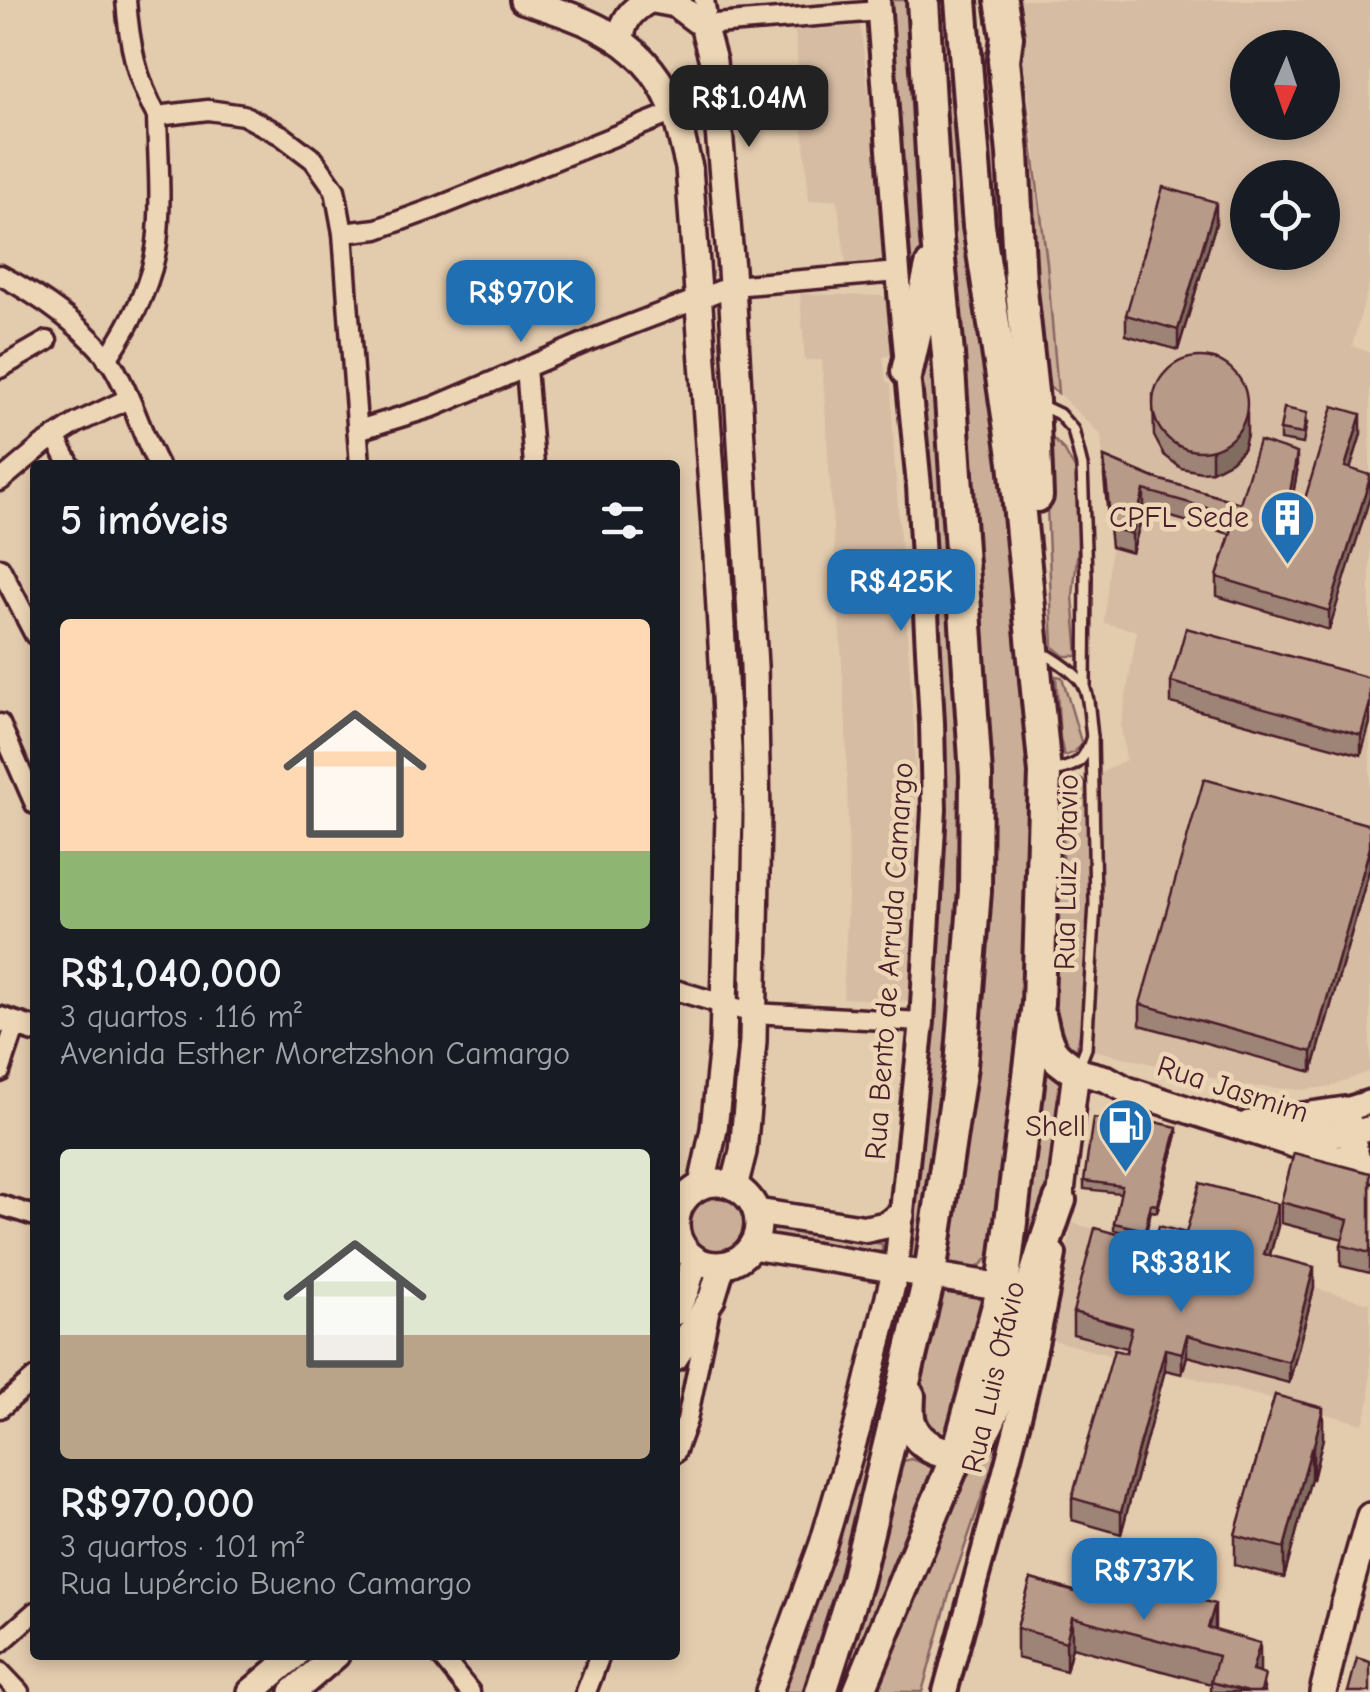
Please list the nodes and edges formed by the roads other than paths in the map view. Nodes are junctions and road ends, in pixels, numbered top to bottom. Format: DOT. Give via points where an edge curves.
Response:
graph roads {
  1 [pos="126,0"];
  2 [pos="523,0"];
  3 [pos="923,0"];
  4 [pos="961,0"];
  5 [pos="1001,0"];
  6 [pos="665,1"];
  7 [pos="878,5"];
  8 [pos="704,12"];
  9 [pos="965,39"];
  10 [pos="620,40"];
  11 [pos="1004,60"];
  12 [pos="928,82"];
  13 [pos="716,89"];
  14 [pos="669,101"];
  15 [pos="157,116"];
  16 [pos="343,234"];
  17 [pos="936,239"];
  18 [pos="898,272"];
  19 [pos="0,275"];
  20 [pos="732,286"];
  21 [pos="698,300"];
  22 [pos="47,340"];
  23 [pos="107,359"];
  24 [pos="0,368"];
  25 [pos="526,368"];
  26 [pos="907,371"];
  27 [pos="128,399"];
  28 [pos="1033,402"];
  29 [pos="358,430"];
  30 [pos="55,437"];
  31 [pos="67,460"];
  32 [pos="156,460"];
  33 [pos="360,460"];
  34 [pos="534,460"];
  35 [pos="0,481"];
  36 [pos="0,568"];
  37 [pos="30,625"];
  38 [pos="1043,662"];
  39 [pos="1085,686"];
  40 [pos="0,724"];
  41 [pos="1092,737"];
  42 [pos="1045,773"];
  43 [pos="30,793"];
  44 [pos="680,992"];
  45 [pos="1038,1003"];
  46 [pos="725,1006"];
  47 [pos="753,1013"];
  48 [pos="922,1022"];
  49 [pos="17,1024"];
  50 [pos="1076,1071"];
  51 [pos="0,1072"];
  52 [pos="1127,1090"];
  53 [pos="1073,1110"];
  54 [pos="1359,1118"];
  55 [pos="1240,1126"];
  56 [pos="1286,1140"];
  57 [pos="1364,1167"];
  58 [pos="702,1185"];
  59 [pos="734,1186"];
  60 [pos="1060,1200"];
  61 [pos="0,1205"];
  62 [pos="680,1205"];
  63 [pos="757,1212"];
  64 [pos="30,1214"];
  65 [pos="901,1215"];
  66 [pos="680,1243"];
  67 [pos="752,1246"];
  68 [pos="695,1260"];
  69 [pos="722,1265"];
  70 [pos="896,1268"];
  71 [pos="930,1274"];
  72 [pos="1003,1287"];
  73 [pos="712,1298"];
  74 [pos="680,1302"];
  75 [pos="916,1333"];
  76 [pos="680,1349"];
  77 [pos="30,1382"];
  78 [pos="680,1407"];
  79 [pos="0,1408"];
  80 [pos="687,1420"];
  81 [pos="680,1439"];
  82 [pos="958,1452"];
  83 [pos="1370,1516"];
  84 [pos="30,1616"];
  85 [pos="0,1643"];
  86 [pos="288,1660"];
  87 [pos="330,1660"];
  88 [pos="444,1660"];
  89 [pos="598,1660"];
  90 [pos="0,1672"];
  91 [pos="19,1692"];
  92 [pos="251,1692"];
  93 [pos="293,1692"];
  94 [pos="470,1692"];
  95 [pos="586,1692"];
  96 [pos="769,1692"];
  97 [pos="821,1692"];
  98 [pos="859,1692"];
  99 [pos="945,1692"];
  100 [pos="1323,1692"];
  1 -- 15 [label="street" via="130,44"];
  2 -- 10 [label="main road"];
  3 -- 12 [label="highway"];
  4 -- 9 [label="highway"];
  5 -- 11 [label="highway"];
  6 -- 8 [label="main road"];
  6 -- 10 [label="main road" via="635,8"];
  7 -- 8 [label="street"];
  7 -- 18 [label="street, Rua Bento de Arruda Camargo"];
  8 -- 13 [label="main road"];
  9 -- 11 [label="highway" via="996,47"];
  9 -- 12 [label="highway" via="936,59"];
  9 -- 38 [label="highway" via="979,226"];
  10 -- 14 [label="main road"];
  11 -- 28 [label="highway"];
  12 -- 17 [label="highway"];
  13 -- 14 [label="main road" via="689,109"];
  13 -- 20 [label="main road"];
  14 -- 16 [label="street" via="435,208"];
  14 -- 21 [label="main road" via="689,168"];
  15 -- 16 [label="street" via="225,112 281,136 314,160 335,190"];
  15 -- 23 [label="street" via="157,244 146,288"];
  16 -- 29 [label="street"];
  17 -- 26 [label="highway"];
  17 -- 71 [label="highway" via="976,776 961,1066"];
  18 -- 20 [label="street"];
  18 -- 26 [label="street, Rua Bento de Arruda Camargo"];
  19 -- 23 [label="street" via="54,307"];
  20 -- 21 [label="street"];
  20 -- 47 [label="main road" via="757,748"];
  21 -- 25 [label="street"];
  21 -- 46 [label="main road" via="728,749"];
  22 -- 24 [label="street"];
  23 -- 27 [label="street"];
  25 -- 29 [label="street"];
  25 -- 34 [label="street"];
  26 -- 48 [label="street, Rua Bento de Arruda Camargo" via="934,808"];
  27 -- 30 [label="street"];
  27 -- 32 [label="street"];
  28 -- 38 [label="highway"];
  28 -- 39 [label="lane" via="1073,430 1082,466"];
  29 -- 33 [label="street"];
  30 -- 31 [label="street"];
  30 -- 35 [label="street"];
  36 -- 37 [label="street"];
  38 -- 39 [label="lane" via="1074,672"];
  38 -- 42 [label="highway"];
  39 -- 41 [label="lane"];
  40 -- 43 [label="street"];
  41 -- 42 [label="lane, Rua Luiz Otavio" via="1080,762"];
  41 -- 50 [label="lane, Rua Luiz Otavio" via="1094,904 1086,1048"];
  42 -- 45 [label="highway"];
  44 -- 46 [label="street"];
  45 -- 50 [label="highway" via="1054,1058"];
  45 -- 72 [label="highway"];
  46 -- 47 [label="street"];
  46 -- 58 [label="main road"];
  47 -- 48 [label="street"];
  47 -- 59 [label="main road"];
  48 -- 65 [label="street, Rua Bento de Arruda Camargo"];
  49 -- 51 [label="street"];
  50 -- 52 [label="main road, Rua Jasmim"];
  50 -- 53 [label="main road, Rua Luis Otávio"];
  52 -- 53 [label="main road" via="1094,1092"];
  52 -- 55 [label="main road, Rua Jasmim"];
  53 -- 60 [label="main road, Rua Luis Otávio"];
  54 -- 55 [label="main road"];
  54 -- 56 [label="street"];
  54 -- 57 [label="main road"];
  55 -- 56 [label="main road, Rua Jasmim"];
  56 -- 57 [label="main road, Rua Jasmim"];
  58 -- 59 [label="main road"];
  58 -- 62 [label="main road"];
  59 -- 63 [label="main road"];
  60 -- 82 [label="highway" via="994,1408 980,1436"];
  60 -- 99 [label="street, Rua Luis Otávio" via="1042,1322"];
  61 -- 64 [label="street"];
  63 -- 65 [label="main road" via="867,1230"];
  63 -- 67 [label="main road"];
  65 -- 70 [label="street, Rua Bento de Arruda Camargo"];
  66 -- 68 [label="main road"];
  67 -- 69 [label="main road"];
  67 -- 70 [label="main road"];
  68 -- 69 [label="main road"];
  68 -- 74 [label="main road"];
  69 -- 73 [label="main road"];
  70 -- 71 [label="main road"];
  70 -- 96 [label="main road" via="857,1429"];
  71 -- 72 [label="main road"];
  71 -- 75 [label="highway"];
  72 -- 82 [label="highway"];
  73 -- 76 [label="main road"];
  73 -- 80 [label="street"];
  75 -- 82 [label="highway" via="910,1428 942,1453"];
  75 -- 97 [label="highway" via="856,1582"];
  77 -- 79 [label="street"];
  78 -- 80 [label="street"];
  80 -- 81 [label="street"];
  82 -- 98 [label="highway"];
  83 -- 100 [label="main road"];
  84 -- 85 [label="street"];
  86 -- 92 [label="main road"];
  87 -- 93 [label="main road"];
  88 -- 94 [label="street"];
  89 -- 95 [label="street"];
  90 -- 91 [label="street"];
}
